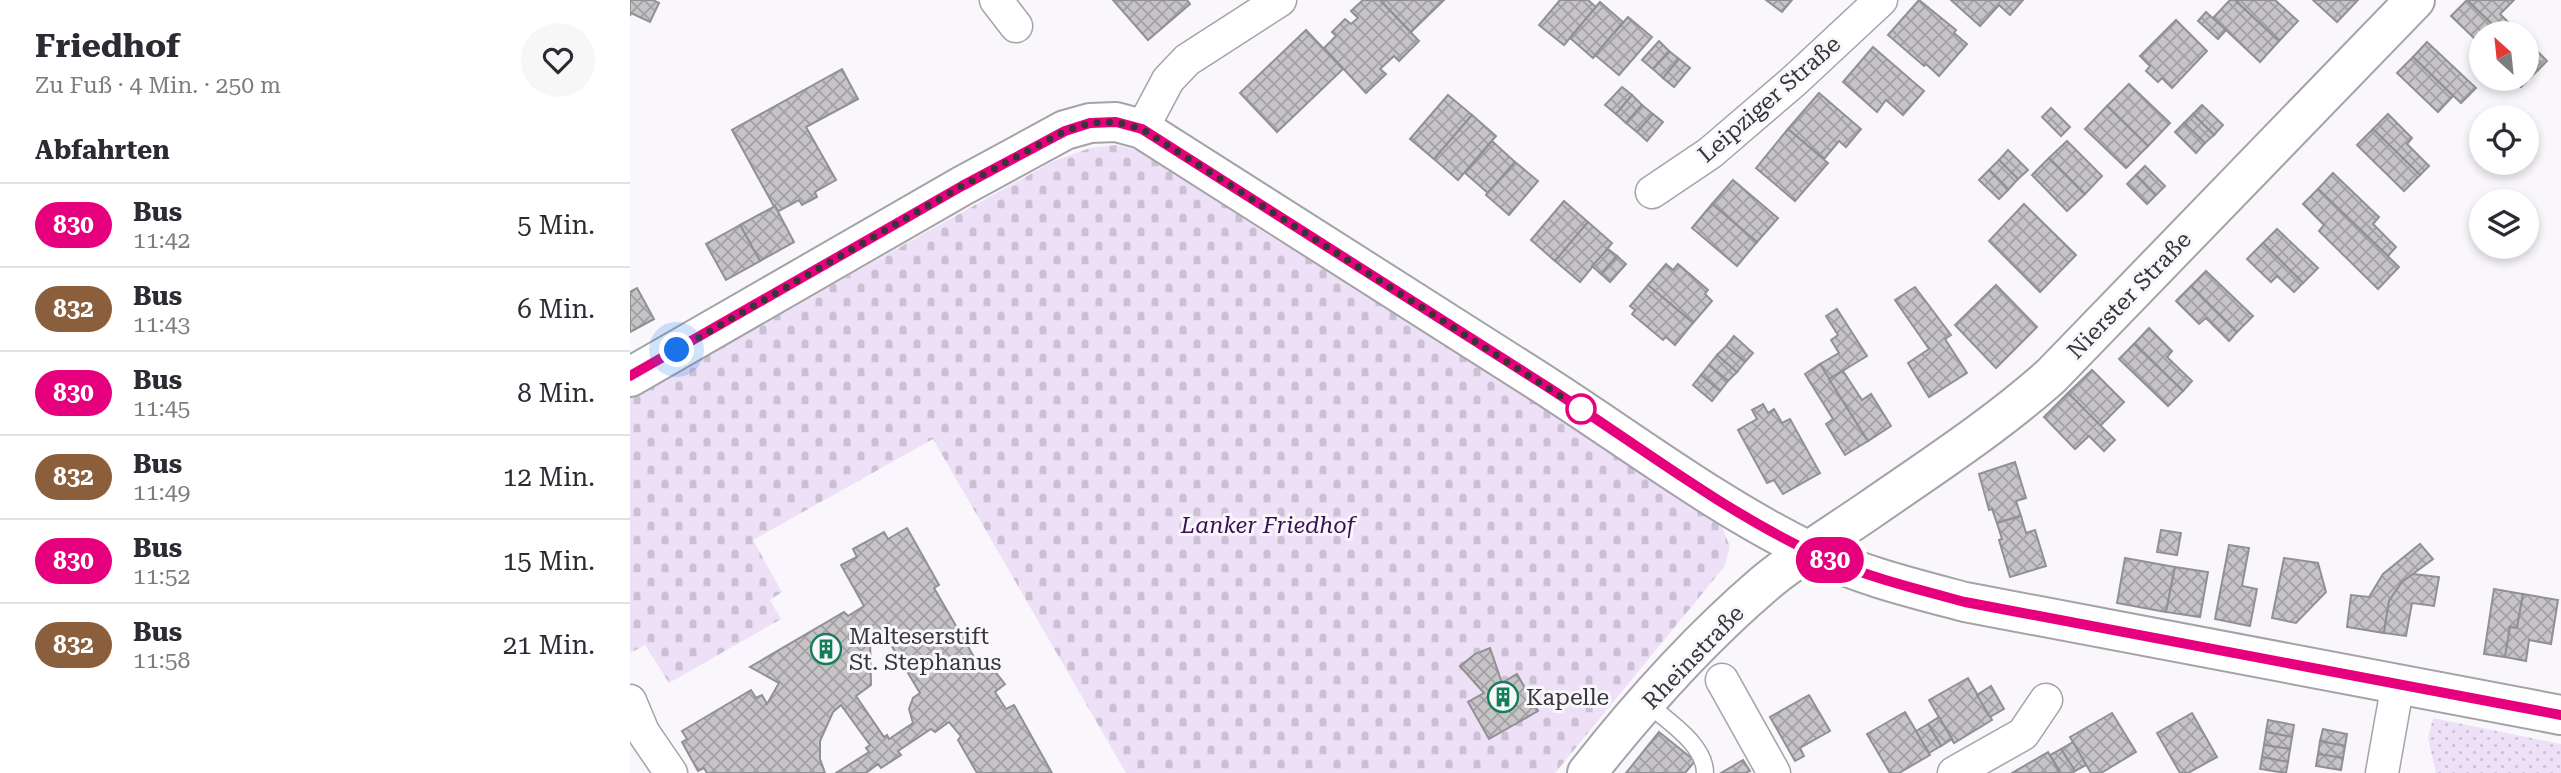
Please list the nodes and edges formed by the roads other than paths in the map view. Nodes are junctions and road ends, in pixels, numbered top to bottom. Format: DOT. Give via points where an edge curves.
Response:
graph roads {
  1 [pos="996,0"];
  2 [pos="1280,0"];
  3 [pos="1881,0"];
  4 [pos="2415,0"];
  5 [pos="1016,26"];
  6 [pos="1142,129"];
  7 [pos="1652,192"];
  8 [pos="630,376"];
  9 [pos="1809,550"];
  10 [pos="1722,680"];
  11 [pos="2398,683"];
  12 [pos="2046,700"];
  13 [pos="630,701"];
  14 [pos="1647,704"];
  15 [pos="2561,715"];
  16 [pos="671,773"];
  17 [pos="1587,773"];
  18 [pos="1705,773"];
  19 [pos="1774,773"];
  20 [pos="1954,773"];
  21 [pos="2382,773"];
  1 -- 5 [label="street"];
  2 -- 6 [label="street" via="1187,60 1168,80"];
  3 -- 7 [label="street, Leipziger Straße" via="1710,153"];
  4 -- 9 [label="street, Nierster Straße" via="2051,376 2016,407"];
  6 -- 8 [label="street" via="1116,122 1090,123 1065,131"];
  6 -- 9 [label="street" via="1733,509"];
  9 -- 11 [label="street" via="1881,579 1965,602"];
  9 -- 14 [label="street, Rheinstraße" via="1765,584"];
  10 -- 19 [label="street"];
  11 -- 15 [label="street"];
  11 -- 21 [label="street"];
  12 -- 20 [label="street" via="2023,734"];
  13 -- 16 [label="street" via="643,732"];
  14 -- 17 [label="street, Rheinstraße"];
  14 -- 18 [label="lane" via="1695,747 1705,763"];
}
